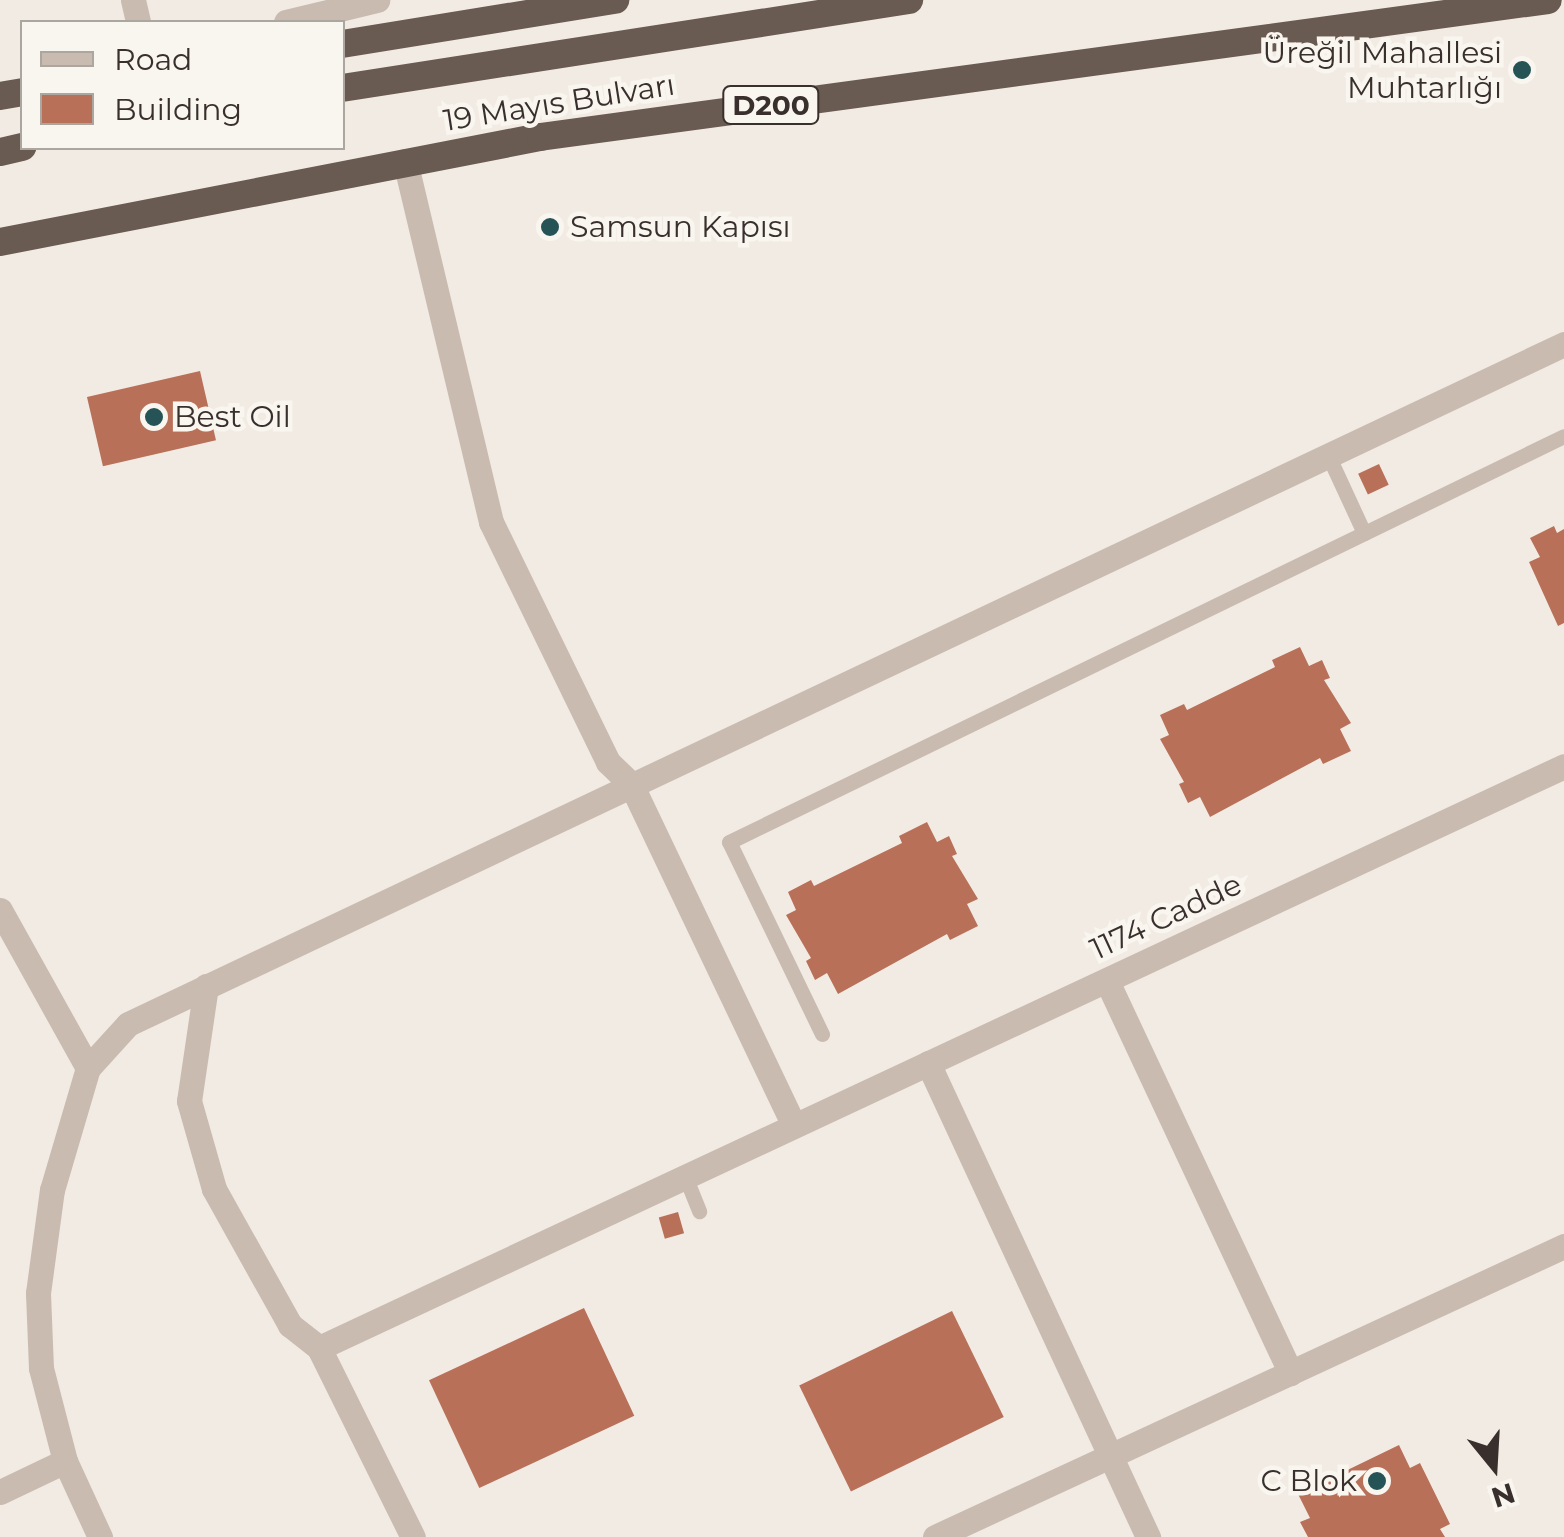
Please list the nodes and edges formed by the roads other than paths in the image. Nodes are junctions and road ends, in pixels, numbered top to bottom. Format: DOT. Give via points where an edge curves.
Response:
graph roads {
  1 [pos="377,0"];
  2 [pos="614,0"];
  3 [pos="909,0"];
  4 [pos="1548,0"];
  5 [pos="294,20"];
  6 [pos="345,44"];
  7 [pos="345,87"];
  8 [pos="405,160"];
  9 [pos="0,242"];
  10 [pos="1564,344"];
  11 [pos="1564,436"];
  12 [pos="1328,455"];
  13 [pos="1364,533"];
  14 [pos="1564,766"];
  15 [pos="631,784"];
  16 [pos="0,910"];
  17 [pos="1107,981"];
  18 [pos="206,986"];
  19 [pos="822,1034"];
  20 [pos="928,1063"];
  21 [pos="88,1068"];
  22 [pos="794,1124"];
  23 [pos="685,1176"];
  24 [pos="699,1211"];
  25 [pos="1564,1246"];
  26 [pos="319,1348"];
  27 [pos="1291,1373"];
  28 [pos="1111,1457"];
  29 [pos="65,1460"];
  30 [pos="0,1492"];
  31 [pos="100,1537"];
  32 [pos="413,1537"];
  33 [pos="935,1537"];
  34 [pos="1148,1537"];
  1 -- 5 [label="street"];
  2 -- 6 [label="highway"];
  3 -- 7 [label="highway, 19 Mayıs Bulvarı"];
  4 -- 8 [label="highway, 19 Mayıs Bulvarı / D200"];
  8 -- 9 [label="highway, 19 Mayıs Bulvarı / D200"];
  8 -- 15 [label="street" via="491,522 608,762"];
  10 -- 12 [label="street"];
  11 -- 13 [label="lane"];
  12 -- 13 [label="lane"];
  12 -- 15 [label="street"];
  13 -- 19 [label="lane" via="729,842"];
  14 -- 17 [label="street, 1174 Cadde"];
  15 -- 18 [label="street"];
  15 -- 22 [label="street"];
  16 -- 21 [label="street"];
  17 -- 20 [label="street, 1174 Cadde"];
  17 -- 27 [label="street"];
  18 -- 21 [label="street" via="128,1024"];
  18 -- 26 [label="street" via="188,1101 196,1138 214,1188 290,1325"];
  20 -- 22 [label="street, 1174 Cadde"];
  20 -- 28 [label="street"];
  21 -- 29 [label="street" via="52,1190 38,1293 41,1368"];
  22 -- 23 [label="street, 1174 Cadde"];
  23 -- 24 [label="lane"];
  23 -- 26 [label="street, 1174 Cadde"];
  25 -- 27 [label="street"];
  26 -- 32 [label="street"];
  27 -- 28 [label="street"];
  28 -- 33 [label="street"];
  28 -- 34 [label="street"];
  29 -- 30 [label="street"];
  29 -- 31 [label="street"];
}
